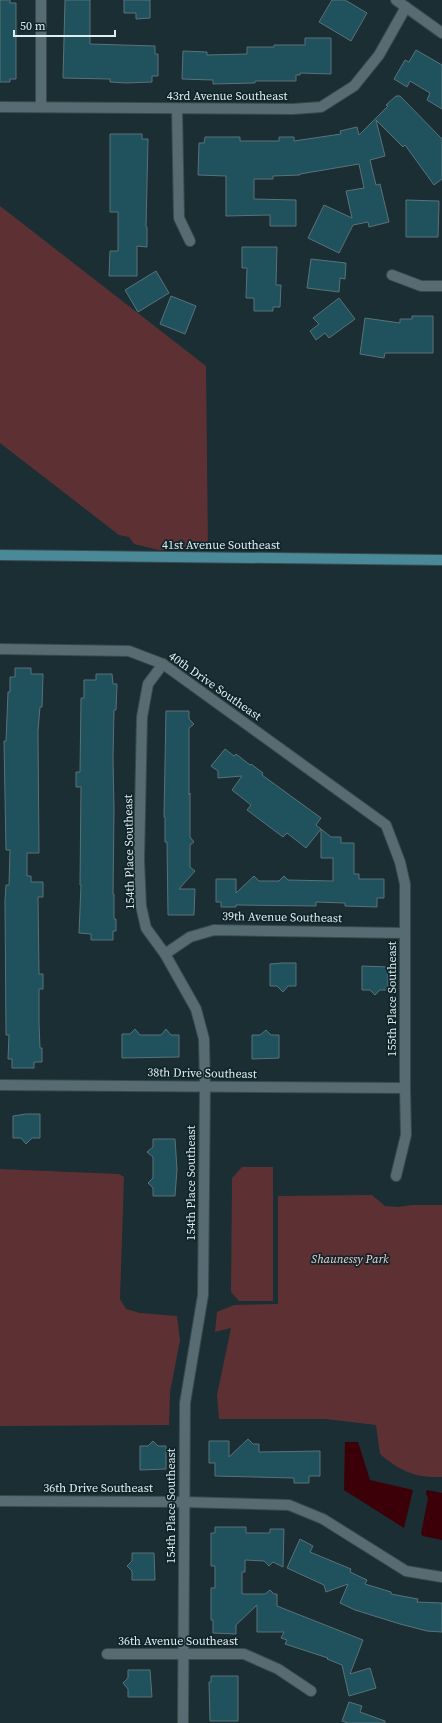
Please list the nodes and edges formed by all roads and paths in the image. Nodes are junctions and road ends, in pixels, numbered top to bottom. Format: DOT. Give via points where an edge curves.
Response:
graph roads {
  1 [pos="41,0"];
  2 [pos="396,0"];
  3 [pos="406,8"];
  4 [pos="442,33"];
  5 [pos="0,107"];
  6 [pos="41,107"];
  7 [pos="178,109"];
  8 [pos="190,241"];
  9 [pos="392,275"];
  10 [pos="442,286"];
  11 [pos="0,555"];
  12 [pos="442,560"];
  13 [pos="0,649"];
  14 [pos="162,664"];
  15 [pos="386,825"];
  16 [pos="405,933"];
  17 [pos="164,954"];
  18 [pos="0,1085"];
  19 [pos="205,1086"];
  20 [pos="405,1088"];
  21 [pos="396,1176"];
  22 [pos="0,1501"];
  23 [pos="184,1502"];
  24 [pos="442,1577"];
  25 [pos="183,1653"];
  26 [pos="107,1654"];
  27 [pos="311,1691"];
  28 [pos="183,1723"];
  1 -- 6 [label="street"];
  2 -- 3 [label="street"];
  3 -- 4 [label="street"];
  3 -- 7 [label="street, 43rd Avenue Southeast" via="379,55 354,86 321,107 293,110"];
  5 -- 6 [label="street, 43rd Avenue Southeast"];
  6 -- 7 [label="street, 43rd Avenue Southeast"];
  7 -- 8 [label="street" via="179,218"];
  9 -- 10 [label="street" via="421,286"];
  11 -- 12 [label="street, 41st Avenue Southeast"];
  13 -- 14 [label="street, 40th Drive Southeast" via="128,651"];
  14 -- 15 [label="street, 40th Drive Southeast"];
  14 -- 17 [label="street, 154th Place Southeast" via="148,684 142,716 140,860 141,906 146,928"];
  15 -- 16 [label="street, 155th Place Southeast" via="405,884"];
  16 -- 17 [label="street, 39th Avenue Southeast" via="214,930 190,937"];
  16 -- 20 [label="street, 155th Place Southeast"];
  17 -- 19 [label="street, 154th Place Southeast" via="196,1008 204,1039"];
  18 -- 19 [label="street, 38th Drive Southeast"];
  19 -- 20 [label="street, 38th Drive Southeast"];
  19 -- 23 [label="street, 154th Place Southeast" via="203,1296 185,1403"];
  20 -- 21 [label="street, 155th Place Southeast" via="406,1135"];
  22 -- 23 [label="street, 36th Drive Southeast"];
  23 -- 24 [label="street, 36th Drive Southeast" via="289,1505 323,1519 406,1571"];
  23 -- 25 [label="street, 154th Place Southeast"];
  25 -- 26 [label="street, 36th Avenue Southeast"];
  25 -- 27 [label="street, 36th Avenue Southeast" via="244,1654 278,1669"];
  25 -- 28 [label="street, 154th Place Southeast"];
}
